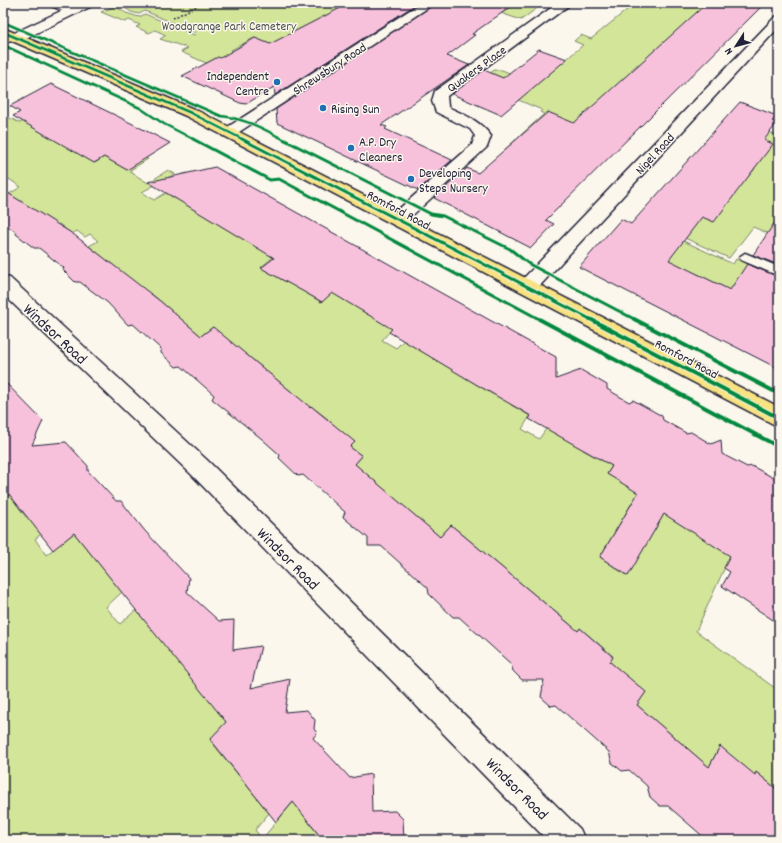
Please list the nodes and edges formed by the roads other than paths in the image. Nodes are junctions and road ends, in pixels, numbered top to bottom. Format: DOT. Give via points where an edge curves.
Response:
graph roads {
  1 [pos="49,3"];
  2 [pos="88,3"];
  3 [pos="429,3"];
  4 [pos="566,3"];
  5 [pos="70,11"];
  6 [pos="779,20"];
  7 [pos="9,37"];
  8 [pos="228,133"];
  9 [pos="398,219"];
  10 [pos="745,257"];
  11 [pos="779,272"];
  12 [pos="3,283"];
  13 [pos="528,286"];
  14 [pos="779,418"];
  15 [pos="570,840"];
  1 -- 5 [label="lane"];
  2 -- 5 [label="street"];
  3 -- 8 [label="street, Shrewsbury Road"];
  4 -- 9 [label="street, Quakers Place" via="440,94 441,108 475,126 483,136 479,147"];
  5 -- 7 [label="street"];
  6 -- 13 [label="street, Nigel Road"];
  7 -- 8 [label="main road, Romford Road" via="190,113"];
  8 -- 9 [label="main road, Romford Road"];
  9 -- 13 [label="main road, Romford Road"];
  10 -- 11 [label="lane"];
  12 -- 15 [label="street, Windsor Road" via="199,467"];
  13 -- 14 [label="main road, Romford Road"];
}
